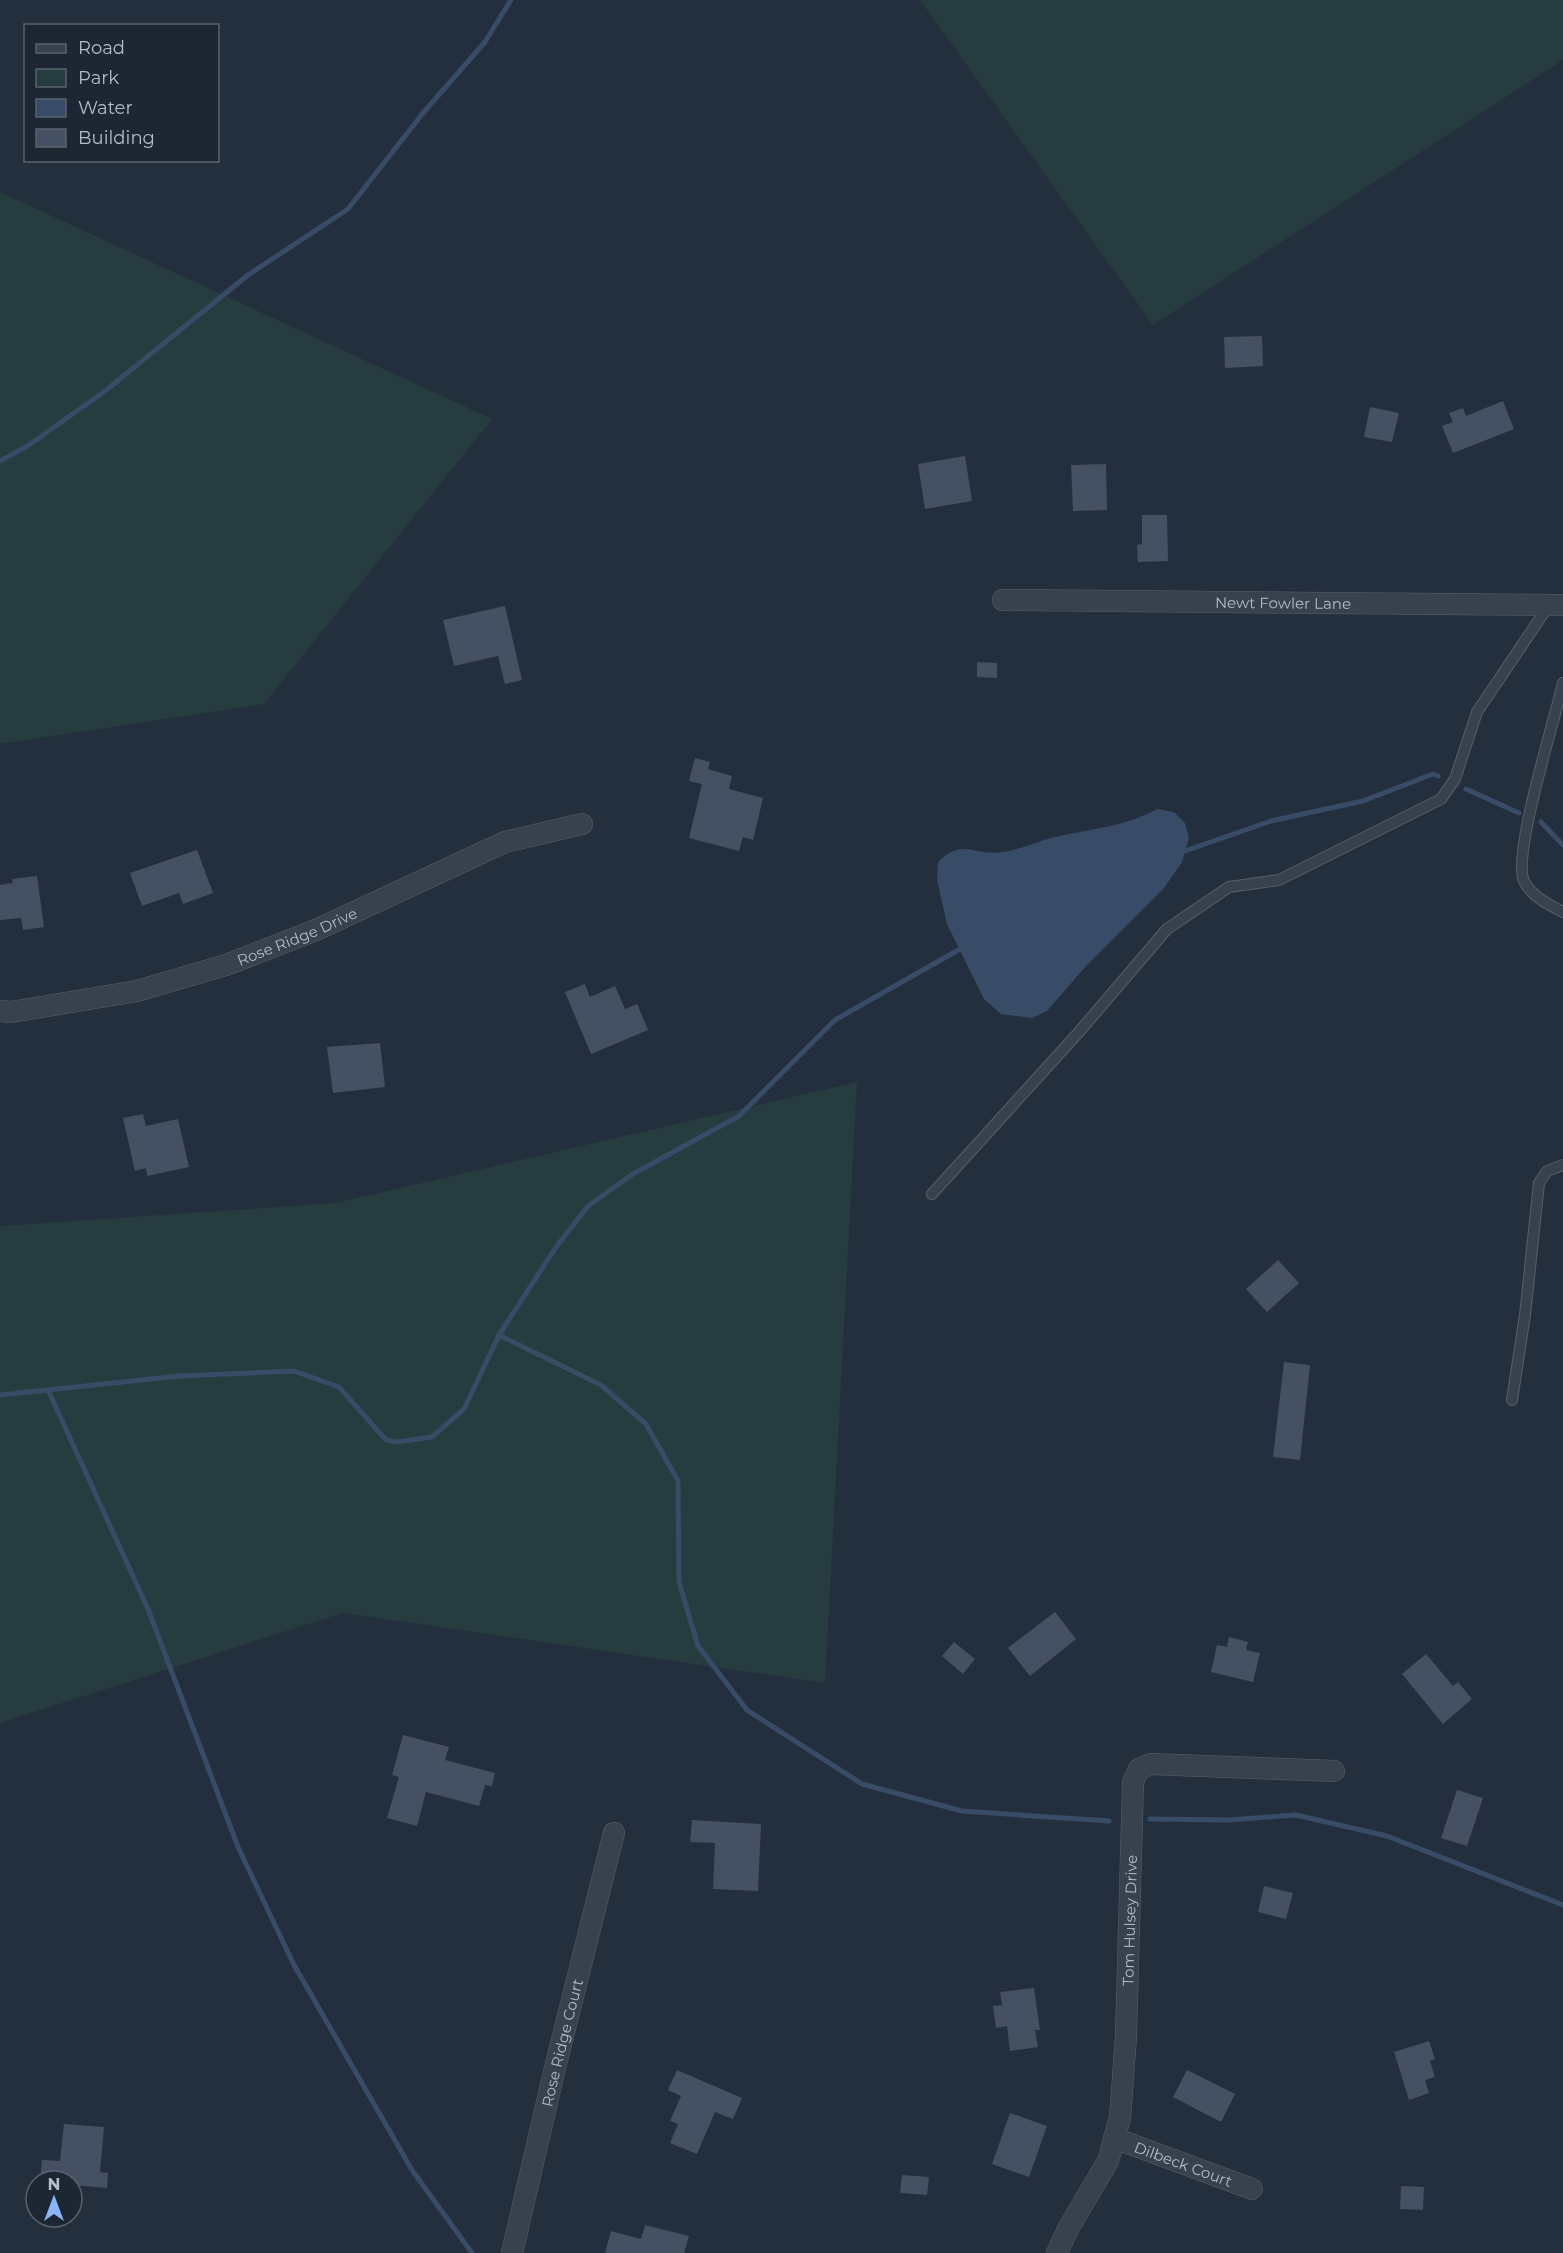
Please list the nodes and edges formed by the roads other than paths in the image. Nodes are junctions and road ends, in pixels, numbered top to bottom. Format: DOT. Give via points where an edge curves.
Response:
graph roads {
  1 [pos="1003,600"];
  2 [pos="1556,605"];
  3 [pos="1563,683"];
  4 [pos="582,824"];
  5 [pos="1563,912"];
  6 [pos="0,1011"];
  7 [pos="1563,1164"];
  8 [pos="932,1194"];
  9 [pos="1512,1400"];
  10 [pos="1334,1772"];
  11 [pos="614,1833"];
  12 [pos="1114,2138"];
  13 [pos="1252,2189"];
  14 [pos="512,2253"];
  15 [pos="1057,2253"];
  1 -- 2 [label="street, Newt Fowler Lane"];
  2 -- 8 [label="lane" via="1477,712 1455,779 1441,799 1279,880 1229,887 1167,928"];
  3 -- 5 [label="lane" via="1527,825 1521,866 1524,881 1533,893"];
  4 -- 6 [label="street, Rose Ridge Drive" via="505,842 316,930 226,964 137,991"];
  7 -- 9 [label="lane" via="1547,1171 1539,1183"];
  10 -- 12 [label="street, Tom Hulsey Drive" via="1151,1764 1139,1769 1133,1782 1126,2036 1120,2118"];
  11 -- 14 [label="street, Rose Ridge Court"];
  12 -- 13 [label="street, Dilbeck Court"];
  12 -- 15 [label="street, Tom Hulsey Drive" via="1108,2161"];
}
